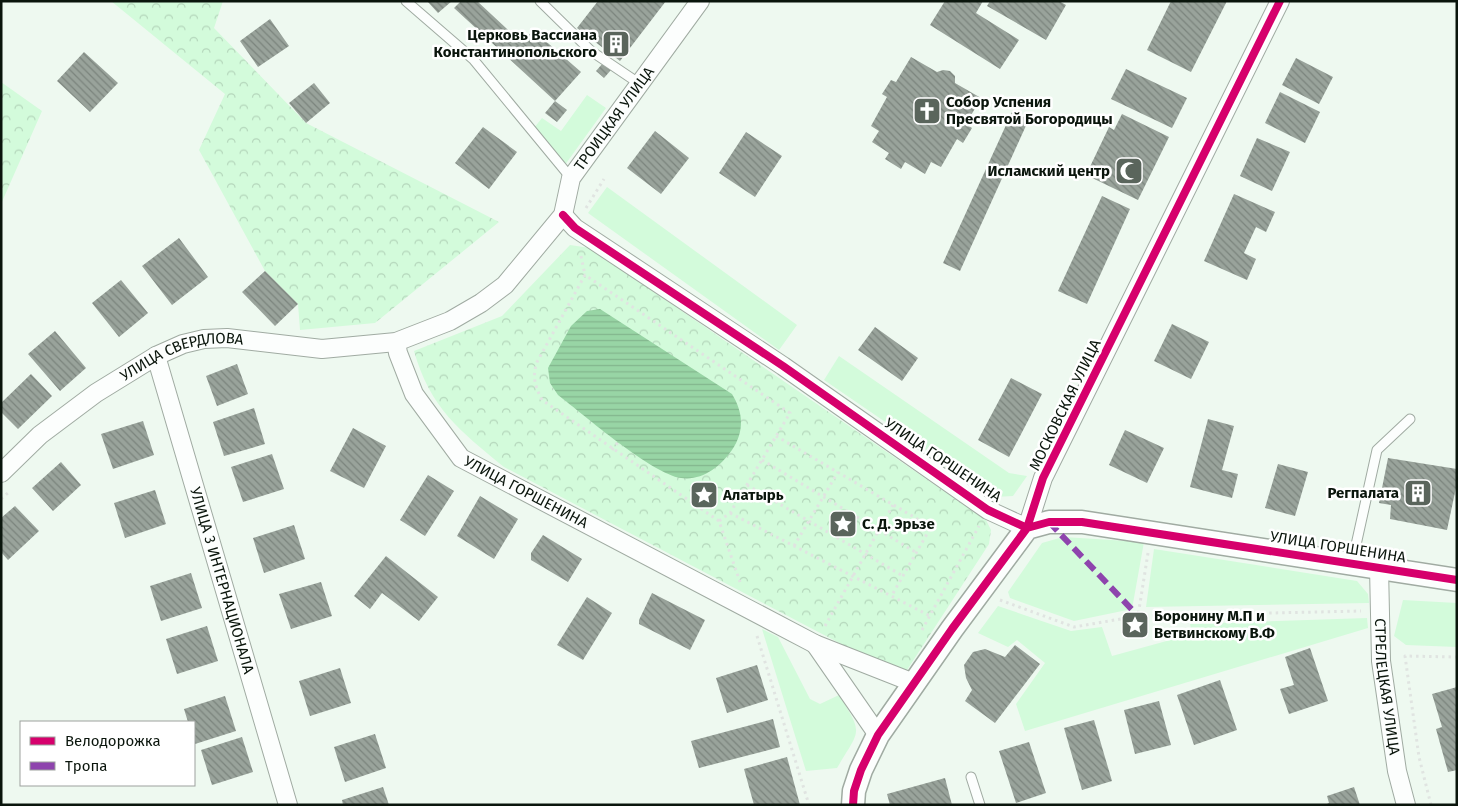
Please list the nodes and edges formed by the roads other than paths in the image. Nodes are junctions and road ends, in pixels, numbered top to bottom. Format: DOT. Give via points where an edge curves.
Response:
graph roads {
  1 [pos="406,1"];
  2 [pos="540,1"];
  3 [pos="700,1"];
  4 [pos="1280,1"];
  5 [pos="640,84"];
  6 [pos="571,178"];
  7 [pos="563,215"];
  8 [pos="396,342"];
  9 [pos="156,356"];
  10 [pos="1410,419"];
  11 [pos="1,473"];
  12 [pos="1027,528"];
  13 [pos="1352,563"];
  14 [pos="1379,567"];
  15 [pos="1457,580"];
  16 [pos="815,644"];
  17 [pos="914,683"];
  18 [pos="878,735"];
  19 [pos="971,777"];
  20 [pos="288,805"];
  21 [pos="853,805"];
  22 [pos="980,805"];
  23 [pos="1406,805"];
  1 -- 6 [label="lane" via="473,59"];
  2 -- 5 [label="lane" via="591,51"];
  3 -- 5 [label="street, ТРОИЦКАЯ УЛИЦА"];
  4 -- 12 [label="street, МОСКОВСКАЯ УЛИЦА" via="1043,478"];
  5 -- 6 [label="street, ТРОИЦКАЯ УЛИЦА"];
  6 -- 7 [label="street, ТРОИЦКАЯ УЛИЦА"];
  7 -- 8 [label="street, ТРОИЦКАЯ УЛИЦА" via="505,285 450,321"];
  7 -- 12 [label="street, УЛИЦА ГОРШЕНИНА" via="575,228 783,366 988,510"];
  8 -- 9 [label="street, УЛИЦА СВЕРДЛОВА" via="322,349 227,338 204,339"];
  8 -- 16 [label="street, УЛИЦА ГОРШЕНИНА" via="414,394 461,458"];
  9 -- 11 [label="street, УЛИЦА СВЕРДЛОВА" via="96,393 40,436"];
  9 -- 20 [label="street, УЛИЦА 3 ИНТЕРНАЦИОНАЛА"];
  10 -- 13 [label="lane" via="1377,450"];
  12 -- 13 [label="street, УЛИЦА ГОРШЕНИНА" via="1049,522 1082,522"];
  12 -- 17 [label="street, МОСКОВСКАЯ УЛИЦА"];
  13 -- 14 [label="street, УЛИЦА ГОРШЕНИНА"];
  14 -- 15 [label="street, УЛИЦА ГОРШЕНИНА"];
  14 -- 23 [label="street, СТРЕЛЕЦКАЯ УЛИЦА" via="1381,660"];
  16 -- 17 [label="street, УЛИЦА ГОРШЕНИНА"];
  16 -- 18 [label="street, УЛИЦА ГОРШЕНИНА"];
  17 -- 18 [label="street, МОСКОВСКАЯ УЛИЦА"];
  18 -- 21 [label="street, МОСКОВСКАЯ УЛИЦА" via="861,770"];
  19 -- 22 [label="lane"];
}
